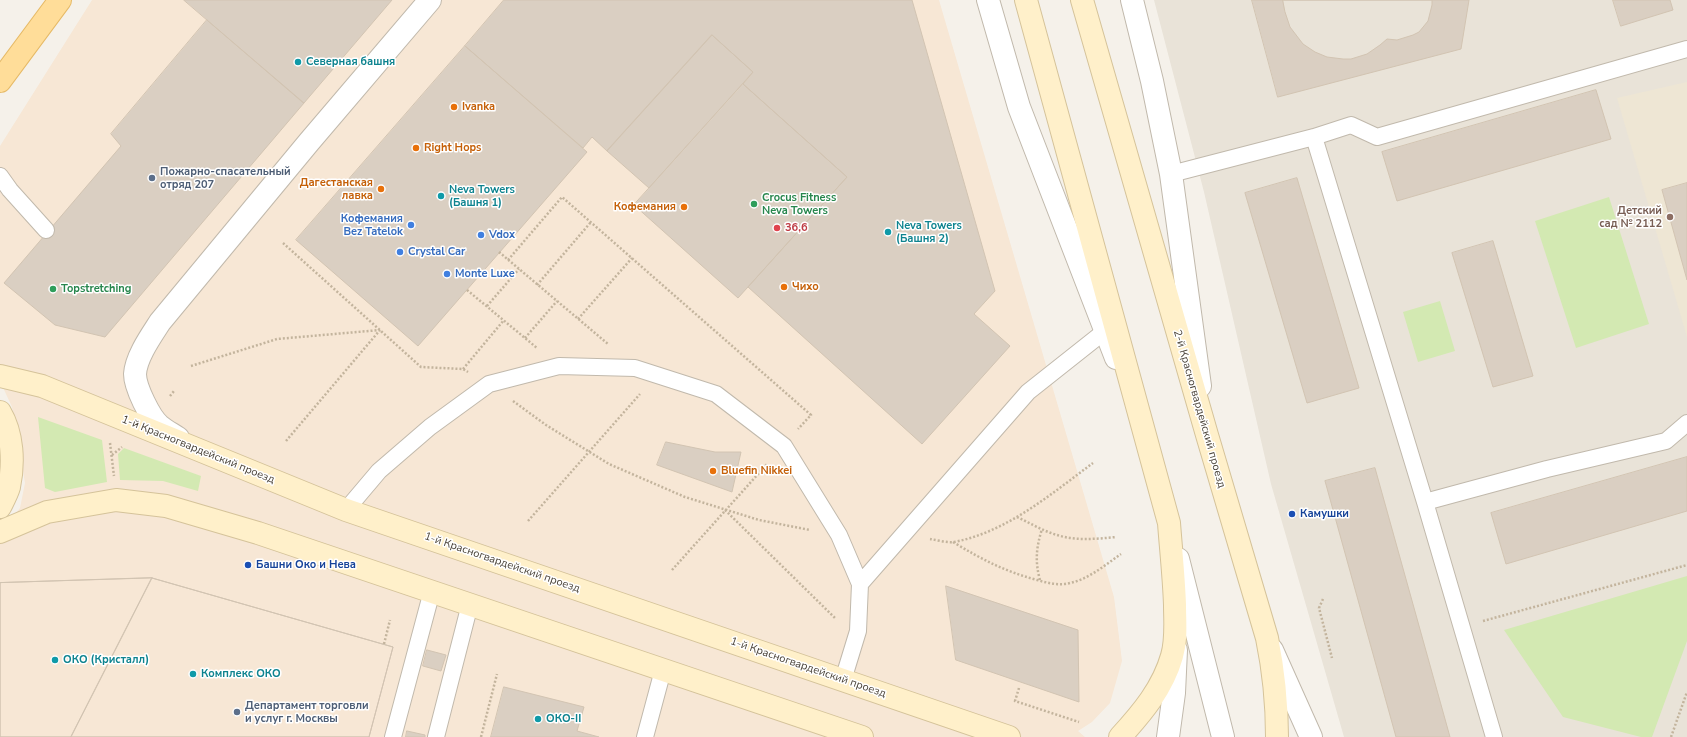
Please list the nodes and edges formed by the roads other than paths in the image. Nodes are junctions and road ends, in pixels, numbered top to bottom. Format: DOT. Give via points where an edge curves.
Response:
graph roads {
  1 [pos="60,0"];
  2 [pos="430,0"];
  3 [pos="988,0"];
  4 [pos="1026,0"];
  5 [pos="1082,0"];
  6 [pos="1132,0"];
  7 [pos="1687,49"];
  8 [pos="0,81"];
  9 [pos="1314,137"];
  10 [pos="1171,174"];
  11 [pos="0,176"];
  12 [pos="46,230"];
  13 [pos="1105,331"];
  14 [pos="0,369"];
  15 [pos="0,376"];
  16 [pos="42,386"];
  17 [pos="0,412"];
  18 [pos="1687,423"];
  19 [pos="1207,435"];
  20 [pos="1147,440"];
  21 [pos="194,448"];
  22 [pos="1425,502"];
  23 [pos="0,507"];
  24 [pos="346,510"];
  25 [pos="1169,523"];
  26 [pos="0,532"];
  27 [pos="860,584"];
  28 [pos="432,591"];
  29 [pos="470,604"];
  30 [pos="1176,637"];
  31 [pos="1267,638"];
  32 [pos="663,670"];
  33 [pos="843,680"];
  34 [pos="393,737"];
  35 [pos="436,737"];
  36 [pos="645,737"];
  37 [pos="862,737"];
  38 [pos="1009,737"];
  39 [pos="1120,737"];
  40 [pos="1168,737"];
  41 [pos="1223,737"];
  42 [pos="1276,737"];
  43 [pos="1311,737"];
  44 [pos="1494,737"];
  1 -- 8 [label="main road"];
  2 -- 21 [label="street" via="165,316 142,350 135,374 141,397 159,426"];
  3 -- 13 [label="street" via="1019,106"];
  4 -- 20 [label="main road"];
  5 -- 19 [label="main road, 2-й Красногвардейский проезд"];
  6 -- 10 [label="street"];
  7 -- 9 [label="lane" via="1377,137 1351,125"];
  9 -- 10 [label="lane"];
  9 -- 22 [label="lane"];
  10 -- 19 [label="street"];
  11 -- 12 [label="lane"];
  13 -- 20 [label="street"];
  13 -- 27 [label="lane" via="1028,392"];
  14 -- 16 [label="main road"];
  15 -- 16 [label="main road, 1-й Красногвардейский проезд"];
  16 -- 21 [label="main road, 1-й Красногвардейский проезд"];
  17 -- 23 [label="main road" via="5,421 12,454 9,488"];
  18 -- 22 [label="lane" via="1666,441 1547,469"];
  19 -- 31 [label="main road, 2-й Красногвардейский проезд"];
  20 -- 25 [label="main road"];
  21 -- 24 [label="main road, 1-й Красногвардейский проезд"];
  22 -- 44 [label="lane"];
  24 -- 27 [label="lane" via="379,472 430,426 489,384 559,366 635,368 716,394 784,446 839,535"];
  24 -- 33 [label="main road, 1-й Красногвардейский проезд"];
  25 -- 30 [label="main road"];
  25 -- 41 [label="street"];
  26 -- 28 [label="main road" via="47,512 116,500 166,506 237,526"];
  27 -- 33 [label="lane" via="858,631"];
  28 -- 29 [label="main road"];
  28 -- 34 [label="lane"];
  29 -- 32 [label="main road"];
  29 -- 35 [label="lane"];
  30 -- 39 [label="main road" via="1163,681 1150,703"];
  30 -- 40 [label="street" via="1174,693"];
  31 -- 42 [label="main road, 2-й Красногвардейский проезд" via="1277,702"];
  31 -- 43 [label="street"];
  32 -- 36 [label="lane"];
  32 -- 37 [label="main road"];
  33 -- 38 [label="main road, 1-й Красногвардейский проезд"];
}
